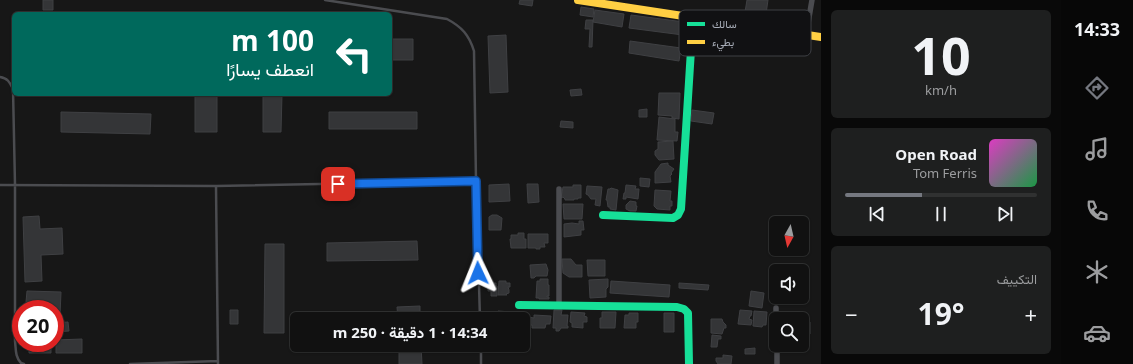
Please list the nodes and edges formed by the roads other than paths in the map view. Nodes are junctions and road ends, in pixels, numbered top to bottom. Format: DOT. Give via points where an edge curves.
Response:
graph roads {
  1 [pos="325,0"];
  2 [pos="578,0"];
  3 [pos="812,0"];
  4 [pos="810,10"];
  5 [pos="679,16"];
  6 [pos="811,36"];
  7 [pos="821,37"];
  8 [pos="691,56"];
  9 [pos="0,77"];
  10 [pos="12,86"];
  11 [pos="13,96"];
  12 [pos="476,181"];
  13 [pos="0,185"];
  14 [pos="15,185"];
  15 [pos="216,186"];
  16 [pos="559,189"];
  17 [pos="603,215"];
  18 [pos="519,304"];
  19 [pos="558,305"];
  20 [pos="776,308"];
  21 [pos="480,312"];
  22 [pos="776,312"];
  23 [pos="481,352"];
  24 [pos="777,352"];
  25 [pos="218,363"];
  26 [pos="24,364"];
  27 [pos="130,364"];
  28 [pos="481,364"];
  29 [pos="689,364"];
  30 [pos="777,364"];
  1 -- 12 [label="lane" via="447,19 458,24 464,31 471,40 474,51"];
  2 -- 5 [label="street"];
  3 -- 4 [label="street"];
  6 -- 7 [label="street"];
  8 -- 17 [label="street" via="681,208 678,215 673,218"];
  9 -- 10 [label="lane" via="10,81"];
  11 -- 14 [label="lane"];
  12 -- 15 [label="lane"];
  12 -- 21 [label="lane"];
  13 -- 14 [label="lane"];
  14 -- 15 [label="lane"];
  14 -- 26 [label="lane" via="15,341 16,356 21,364"];
  15 -- 25 [label="lane"];
  16 -- 19 [label="street"];
  18 -- 19 [label="street"];
  19 -- 29 [label="street" via="684,309 688,313"];
  20 -- 22 [label="street"];
  23 -- 28 [label="lane"];
  24 -- 30 [label="street"];
  25 -- 27 [label="lane"];
}
